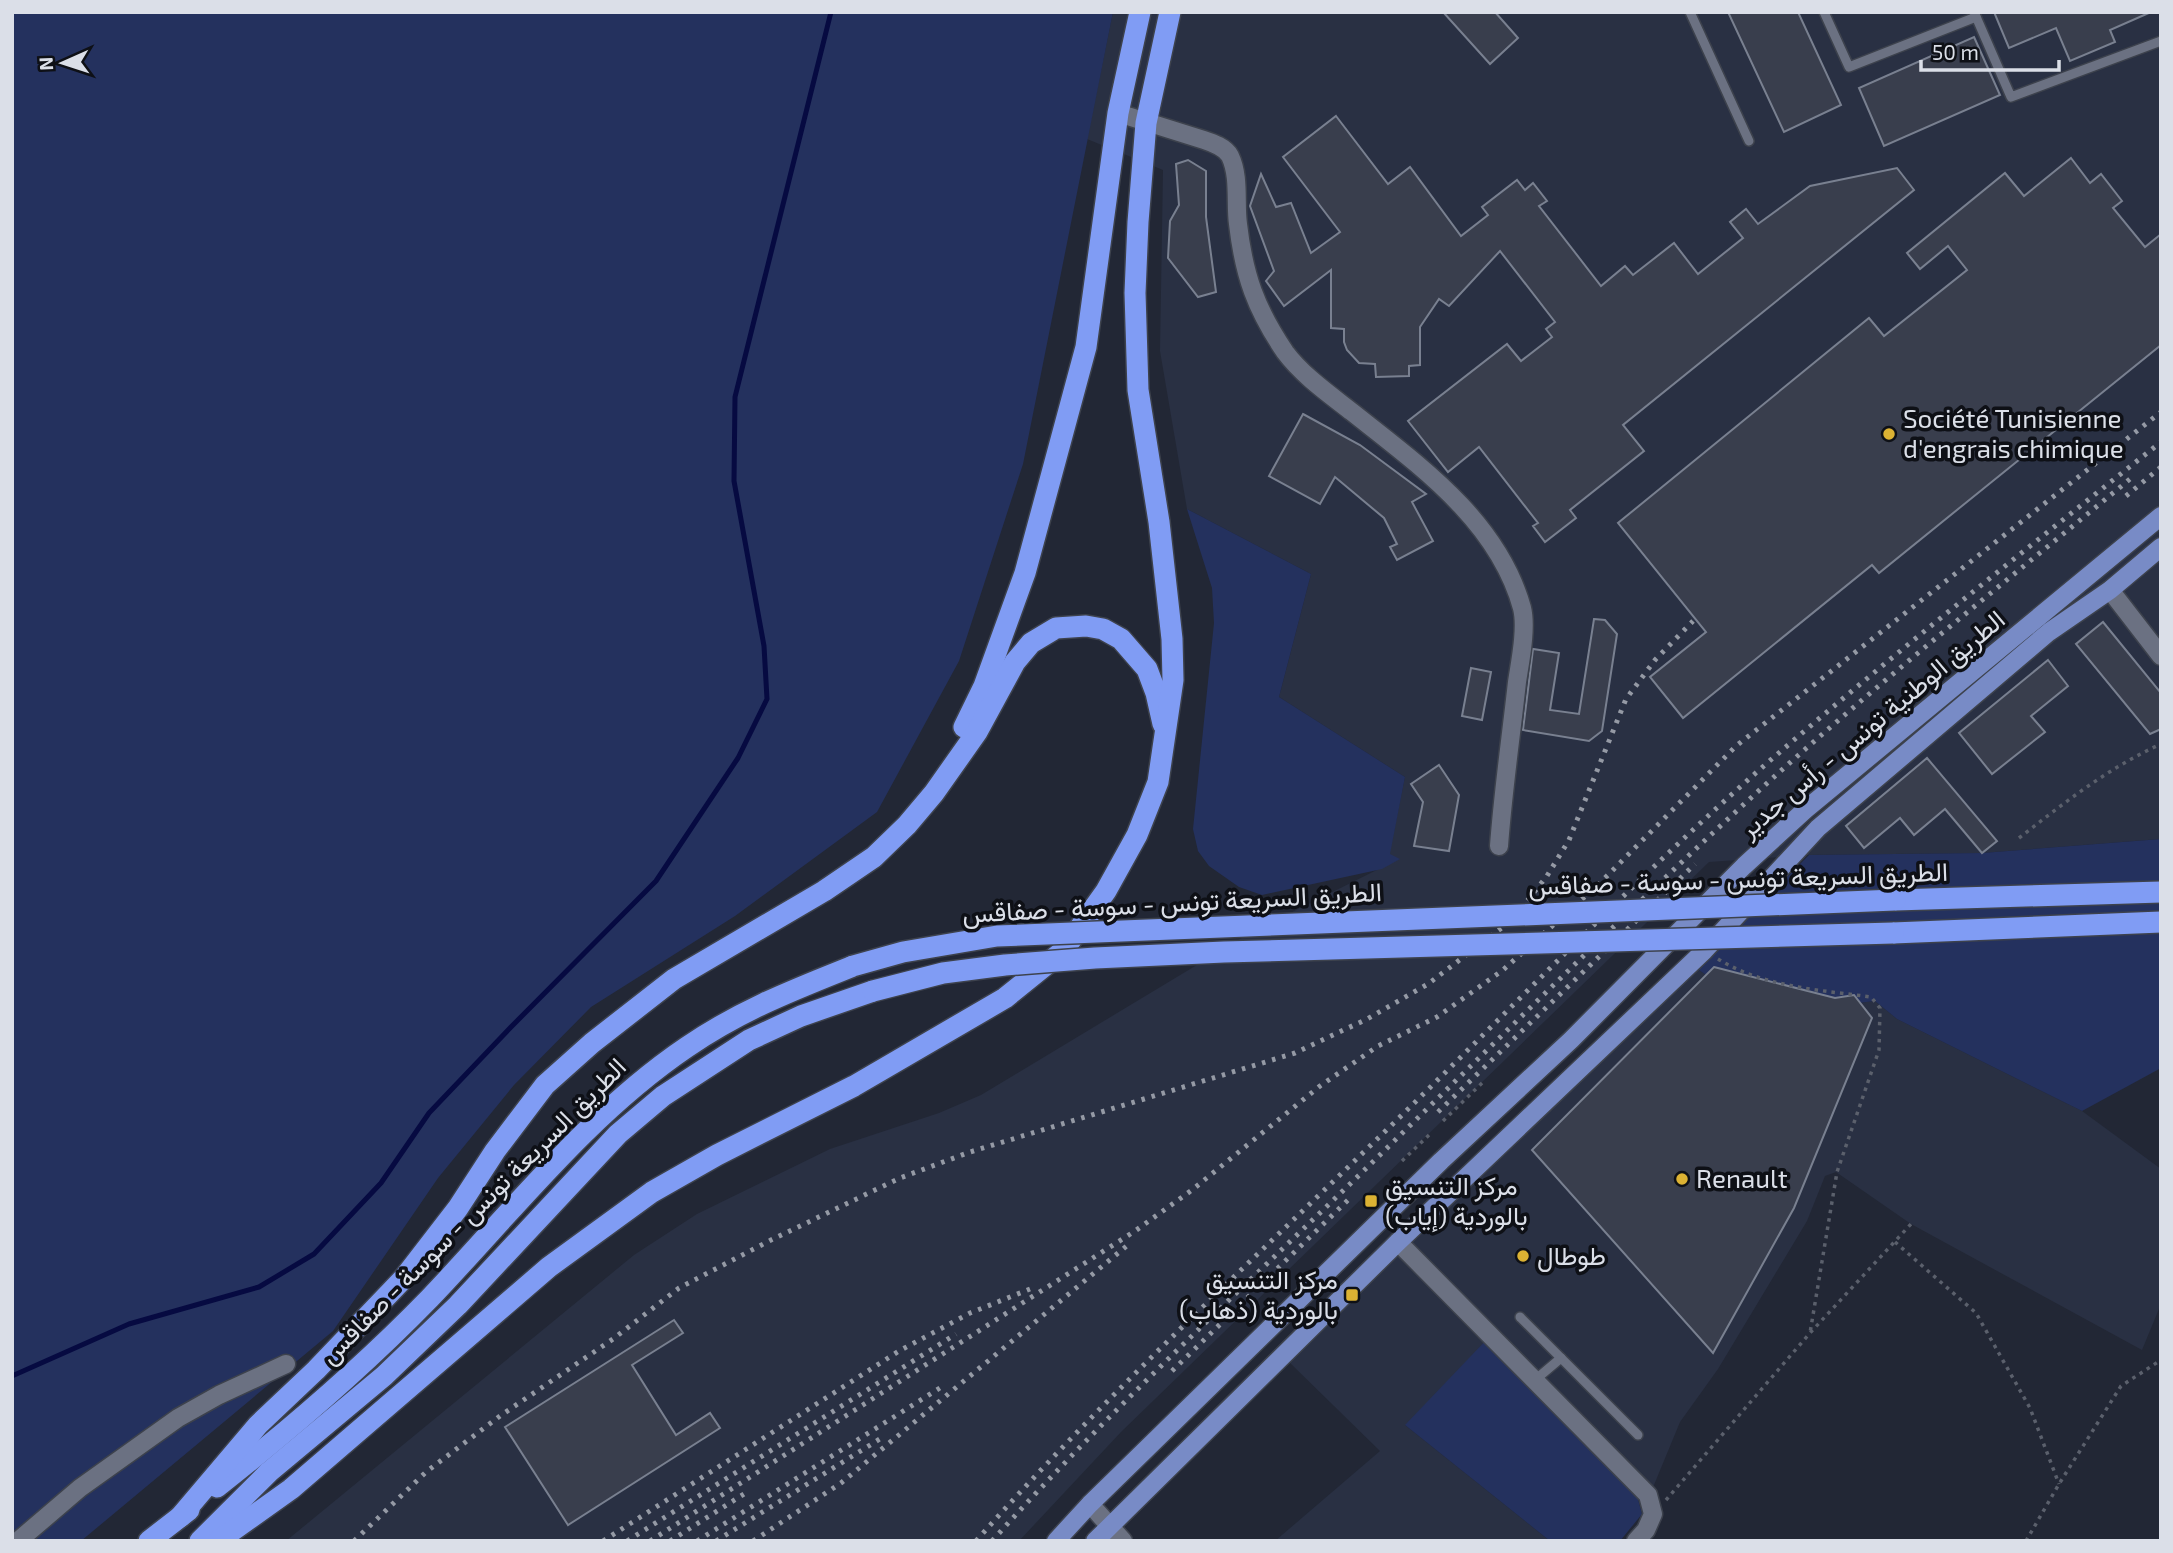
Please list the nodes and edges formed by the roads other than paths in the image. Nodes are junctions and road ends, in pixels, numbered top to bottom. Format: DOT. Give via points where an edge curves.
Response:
graph roads {
  1 [pos="1140,12"];
  2 [pos="1170,12"];
  3 [pos="1690,12"];
  4 [pos="1824,12"];
  5 [pos="1975,15"];
  6 [pos="2161,41"];
  7 [pos="1118,113"];
  8 [pos="1146,123"];
  9 [pos="1749,141"];
  10 [pos="2161,516"];
  11 [pos="2161,547"];
  12 [pos="2110,590"];
  13 [pos="2161,656"];
  14 [pos="1164,733"];
  15 [pos="934,793"];
  16 [pos="1499,846"];
  17 [pos="2161,892"];
  18 [pos="2161,922"];
  19 [pos="1398,1242"];
  20 [pos="1520,1317"];
  21 [pos="1561,1358"];
  22 [pos="286,1364"];
  23 [pos="1535,1380"];
  24 [pos="1638,1435"];
  25 [pos="1090,1504"];
  26 [pos="180,1517"];
  27 [pos="1110,1525"];
  28 [pos="18,1541"];
  29 [pos="149,1541"];
  30 [pos="201,1541"];
  31 [pos="218,1541"];
  32 [pos="1056,1541"];
  33 [pos="1095,1541"];
  34 [pos="1123,1541"];
  35 [pos="1636,1541"];
  1 -- 7 [label="highway"];
  2 -- 8 [label="highway"];
  3 -- 9 [label="lane"];
  4 -- 5 [label="lane" via="1849,67"];
  5 -- 6 [label="lane" via="2011,97"];
  7 -- 8 [label="street"];
  7 -- 15 [label="highway" via="1086,347 1055,471 998,649"];
  8 -- 14 [label="highway" via="1135,341 1172,639 1173,680"];
  8 -- 16 [label="street" via="1204,140 1229,153 1245,268 1260,313 1287,355 1440,485 1499,551 1523,612"];
  10 -- 25 [label="main road, الطريق الوطنية تونس - رأس جدير" via="1744,866 1571,1040"];
  11 -- 12 [label="main road, الطريق الوطنية تونس - رأس جدير"];
  12 -- 13 [label="street"];
  12 -- 19 [label="main road, الطريق الوطنية تونس - رأس جدير" via="2049,632 1818,828 1704,951"];
  14 -- 15 [label="highway" via="1147,669 1121,639 1104,629 1056,628 1031,643 1016,662 977,732"];
  14 -- 31 [label="highway" via="1158,782 1137,835 1107,891 1063,950 1005,998 854,1086 652,1192 549,1267 291,1489"];
  15 -- 26 [label="highway" via="874,857 674,979 545,1085 404,1278 258,1424"];
  17 -- 26 [label="highway, الطريق السريعة تونس - سوسة - صفاقس, bridge" via="998,936 903,952 853,966 740,1014 649,1075 599,1117 369,1359"];
  18 -- 30 [label="highway, الطريق السريعة تونس - سوسة - صفاقس, bridge" via="1095,958 943,973 873,991 750,1040 663,1096 618,1134 440,1323 270,1472"];
  19 -- 23 [label="street"];
  19 -- 27 [label="main road, الطريق الوطنية تونس - رأس جدير"];
  20 -- 21 [label="lane"];
  21 -- 23 [label="lane"];
  21 -- 24 [label="lane"];
  22 -- 28 [label="street" via="178,1418 80,1488"];
  23 -- 35 [label="street" via="1648,1495 1653,1514"];
  25 -- 27 [label="street"];
  25 -- 32 [label="main road, الطريق الوطنية تونس - رأس جدير"];
  26 -- 29 [label="highway, الطريق السريعة تونس - سوسة - صفاقس"];
  27 -- 33 [label="main road, الطريق الوطنية تونس - رأس جدير"];
  27 -- 34 [label="street"];
}
